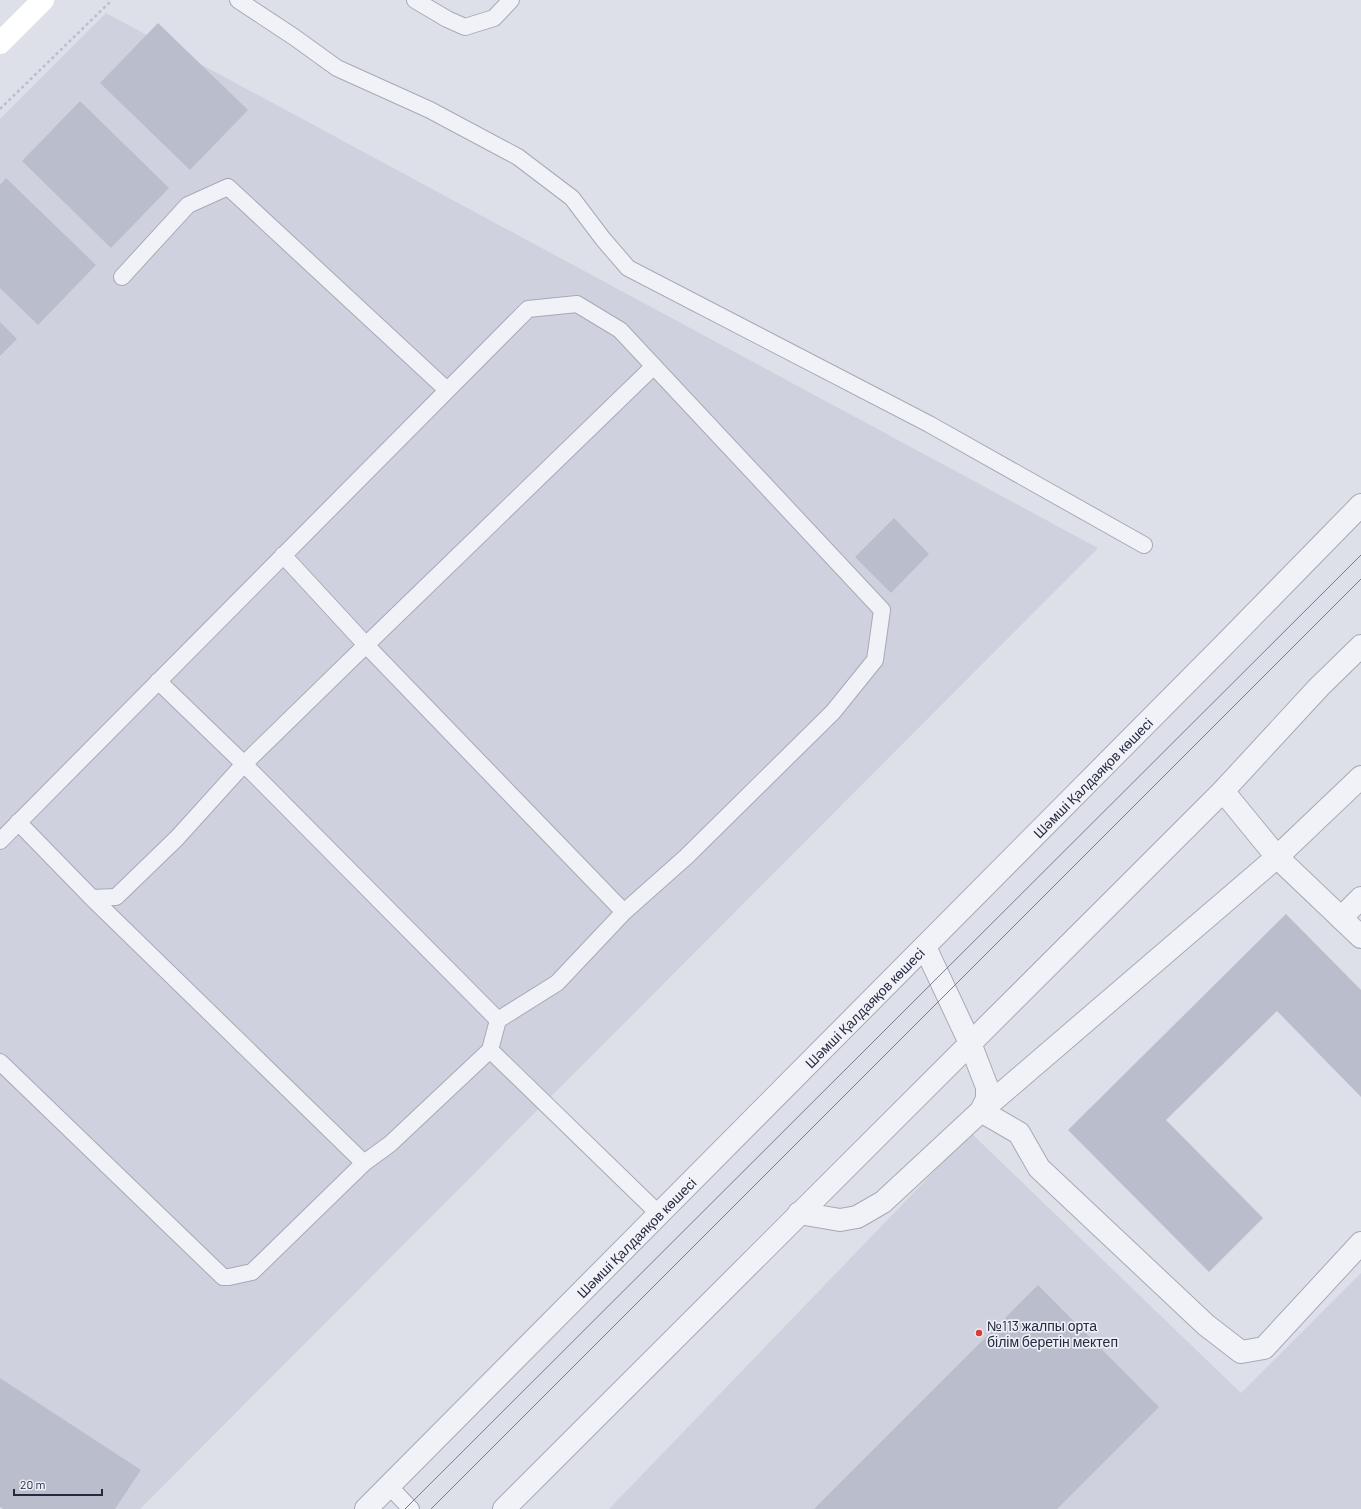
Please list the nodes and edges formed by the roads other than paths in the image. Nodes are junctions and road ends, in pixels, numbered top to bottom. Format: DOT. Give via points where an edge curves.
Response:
graph roads {
  1 [pos="43,0"];
  2 [pos="238,0"];
  3 [pos="414,0"];
  4 [pos="512,0"];
  5 [pos="0,43"];
  6 [pos="122,277"];
  7 [pos="654,366"];
  8 [pos="447,390"];
  9 [pos="1361,505"];
  10 [pos="1144,545"];
  11 [pos="283,555"];
  12 [pos="366,645"];
  13 [pos="1361,646"];
  14 [pos="158,681"];
  15 [pos="244,764"];
  16 [pos="1361,777"];
  17 [pos="1223,791"];
  18 [pos="18,822"];
  19 [pos="0,841"];
  20 [pos="1277,857"];
  21 [pos="92,898"];
  22 [pos="1361,898"];
  23 [pos="624,912"];
  24 [pos="1341,918"];
  25 [pos="1361,937"];
  26 [pos="925,947"];
  27 [pos="498,1020"];
  28 [pos="970,1043"];
  29 [pos="490,1050"];
  30 [pos="0,1062"];
  31 [pos="981,1111"];
  32 [pos="364,1163"];
  33 [pos="799,1213"];
  34 [pos="658,1214"];
  35 [pos="1361,1243"];
  36 [pos="389,1486"];
  37 [pos="366,1509"];
  38 [pos="411,1509"];
  39 [pos="504,1509"];
  1 -- 5 [label="main road"];
  2 -- 10 [label="lane" via="337,68 430,110 518,157 572,198 603,240 628,268 929,424"];
  3 -- 4 [label="lane" via="465,27 494,18"];
  6 -- 8 [label="lane" via="188,205 228,187"];
  7 -- 8 [label="lane" via="620,330 577,304 528,309"];
  7 -- 12 [label="lane"];
  7 -- 23 [label="lane" via="882,610 875,660 833,712 686,857"];
  8 -- 11 [label="lane"];
  9 -- 26 [label="street, Шәмші Қалдаяқов көшесі"];
  11 -- 12 [label="lane"];
  11 -- 14 [label="lane"];
  12 -- 15 [label="lane"];
  12 -- 23 [label="lane"];
  13 -- 17 [label="street" via="1319,687"];
  14 -- 15 [label="lane"];
  14 -- 18 [label="lane"];
  15 -- 21 [label="lane" via="177,838 116,898"];
  15 -- 27 [label="lane"];
  16 -- 20 [label="street"];
  17 -- 20 [label="street"];
  17 -- 28 [label="street"];
  18 -- 19 [label="lane"];
  18 -- 21 [label="lane"];
  20 -- 24 [label="street"];
  20 -- 31 [label="street"];
  21 -- 32 [label="lane"];
  22 -- 24 [label="street"];
  23 -- 27 [label="lane" via="557,983"];
  24 -- 25 [label="street"];
  26 -- 28 [label="street"];
  26 -- 34 [label="street, Шәмші Қалдаяқов көшесі"];
  27 -- 29 [label="lane"];
  28 -- 31 [label="street" via="987,1087 987,1099"];
  28 -- 33 [label="street"];
  29 -- 32 [label="lane" via="390,1144"];
  29 -- 34 [label="lane"];
  30 -- 32 [label="lane" via="223,1277 252,1272"];
  31 -- 33 [label="street" via="883,1202 856,1217 840,1220"];
  31 -- 35 [label="street" via="1019,1133 1039,1168 1206,1325 1241,1352 1264,1348"];
  33 -- 39 [label="street"];
  34 -- 36 [label="street, Шәмші Қалдаяқов көшесі"];
  36 -- 37 [label="street, Шәмші Қалдаяқов көшесі"];
  36 -- 38 [label="lane"];
}
